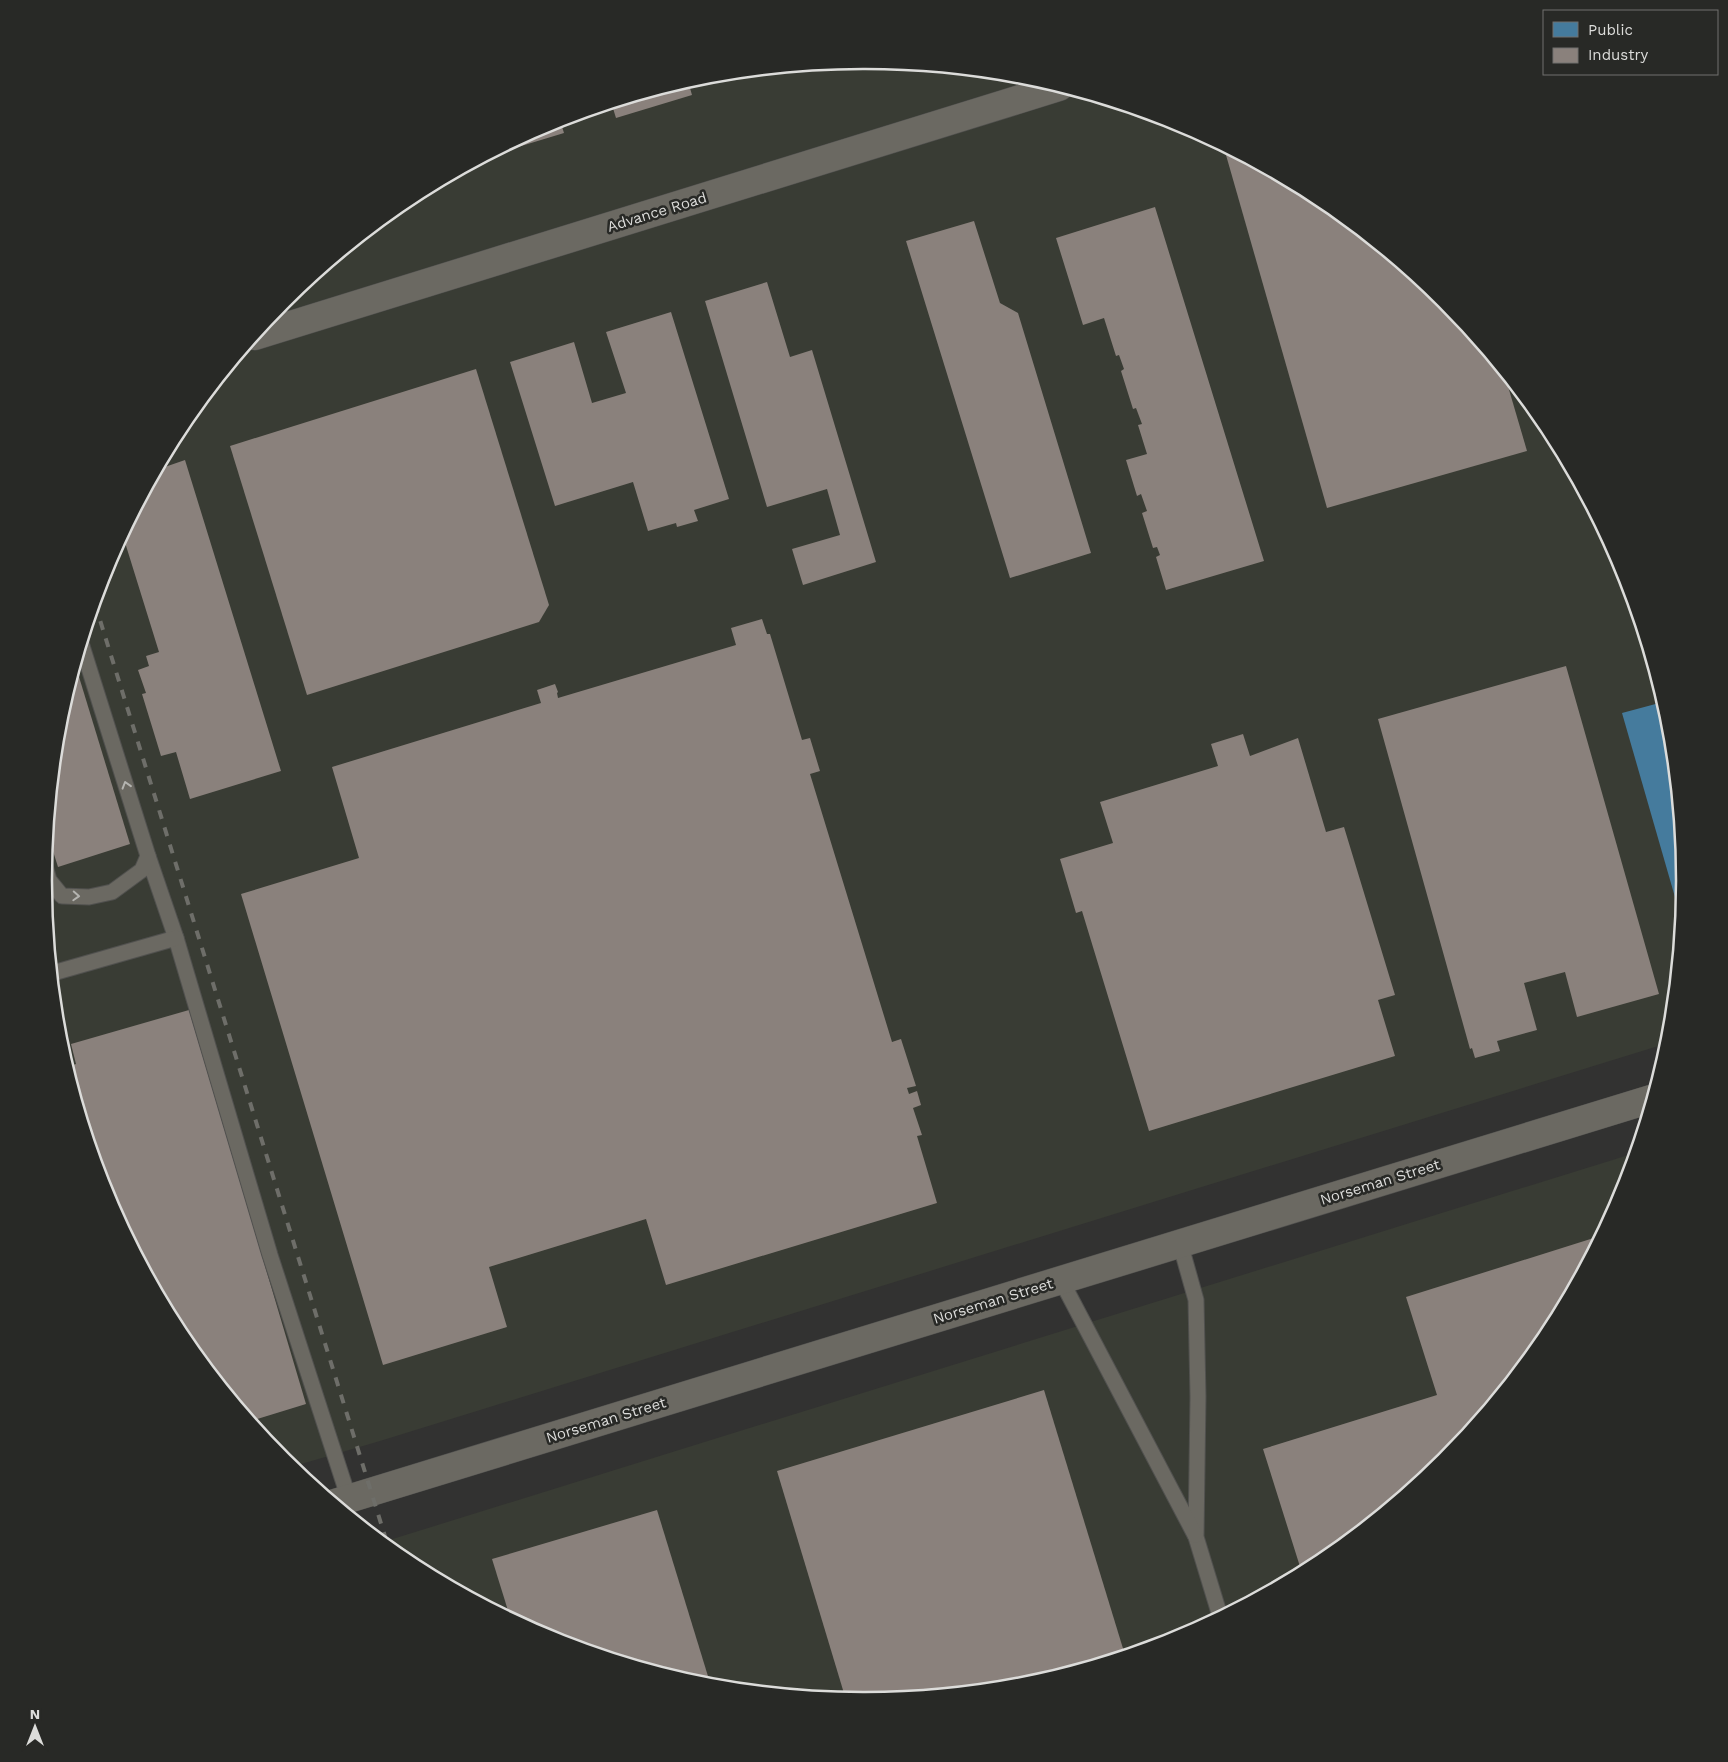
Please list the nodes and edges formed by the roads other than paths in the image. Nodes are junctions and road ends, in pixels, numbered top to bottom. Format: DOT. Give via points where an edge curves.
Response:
graph roads {
  1 [pos="1047,91"];
  2 [pos="267,332"];
  3 [pos="85,655"];
  4 [pos="148,856"];
  5 [pos="52,884"];
  6 [pos="176,938"];
  7 [pos="58,972"];
  8 [pos="1645,1101"];
  9 [pos="1180,1243"];
  10 [pos="1061,1280"];
  11 [pos="342,1501"];
  12 [pos="1196,1537"];
  13 [pos="1218,1611"];
  1 -- 2 [label="street, Advance Road"];
  4 -- 3 [label="lane, one-way"];
  5 -- 4 [label="lane, one-way" via="62,896 89,897 112,892 142,870"];
  4 -- 6 [label="lane"];
  6 -- 7 [label="lane"];
  6 -- 11 [label="lane"];
  8 -- 9 [label="street, Norseman Street"];
  9 -- 10 [label="street, Norseman Street"];
  9 -- 12 [label="lane" via="1196,1300"];
  10 -- 11 [label="street, Norseman Street"];
  10 -- 12 [label="lane"];
  12 -- 13 [label="lane"];
}
